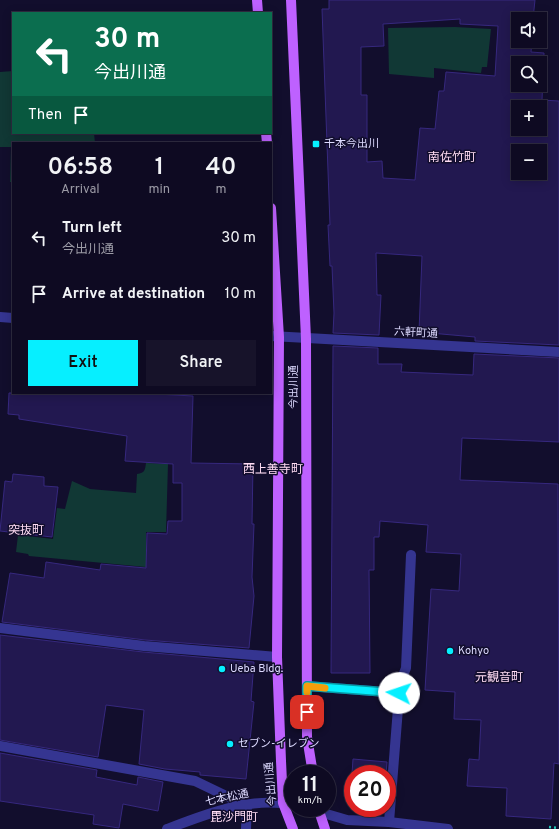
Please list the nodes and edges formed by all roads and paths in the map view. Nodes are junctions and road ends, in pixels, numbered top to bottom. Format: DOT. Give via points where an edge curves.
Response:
graph roads {
  1 [pos="257,0"];
  2 [pos="291,0"];
  3 [pos="258,12"];
  4 [pos="272,240"];
  5 [pos="0,318"];
  6 [pos="12,318"];
  7 [pos="275,336"];
  8 [pos="306,339"];
  9 [pos="559,352"];
  10 [pos="411,555"];
  11 [pos="0,628"];
  12 [pos="277,657"];
  13 [pos="307,686"];
  14 [pos="399,693"];
  15 [pos="0,746"];
  16 [pos="312,765"];
  17 [pos="282,803"];
  18 [pos="248,806"];
  19 [pos="336,816"];
  20 [pos="321,817"];
  21 [pos="389,822"];
  22 [pos="549,827"];
  23 [pos="559,828"];
  24 [pos="168,829"];
  25 [pos="246,829"];
  26 [pos="293,829"];
  27 [pos="325,829"];
  28 [pos="448,829"];
  1 -- 3 [label="main road"];
  2 -- 8 [label="main road, 今出川通"];
  4 -- 7 [label="main road, 今出川通"];
  5 -- 6 [label="street"];
  7 -- 8 [label="street, 六軒町通"];
  7 -- 12 [label="main road, 今出川通"];
  8 -- 9 [label="street, 六軒町通"];
  8 -- 13 [label="main road, 今出川通"];
  10 -- 14 [label="street" via="406,668"];
  11 -- 12 [label="street" via="144,646"];
  12 -- 17 [label="main road, 今出川通"];
  13 -- 14 [label="street"];
  13 -- 16 [label="main road, 今出川通" via="307,737"];
  14 -- 21 [label="street"];
  15 -- 18 [label="street" via="195,781"];
  17 -- 18 [label="street, 七本松通"];
  17 -- 26 [label="main road, 今出川通"];
  18 -- 24 [label="street, 七本松通" via="206,814"];
  18 -- 25 [label="street"];
  19 -- 21 [label="street" via="347,820"];
  20 -- 27 [label="main road"];
  21 -- 28 [label="street"];
  22 -- 23 [label="path"];
}
